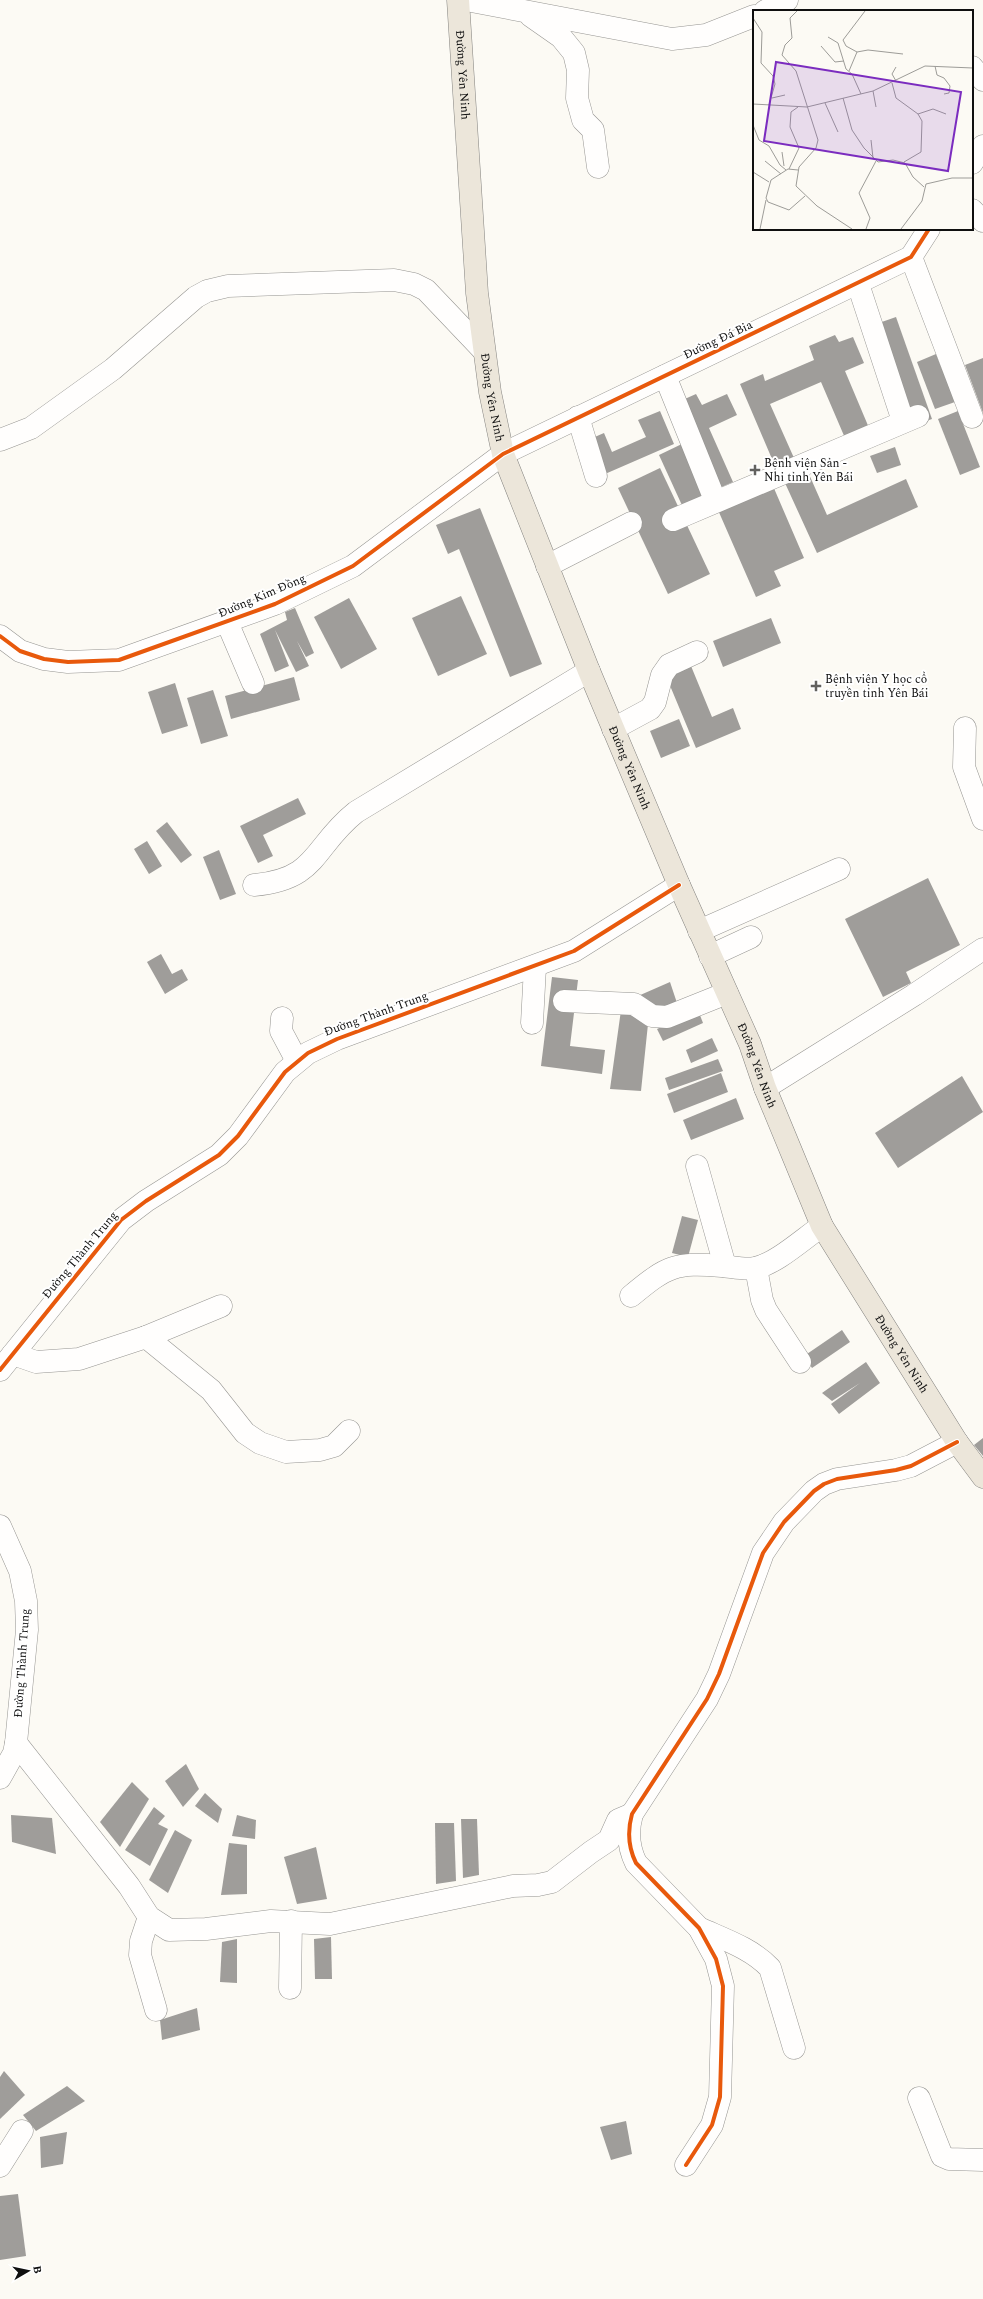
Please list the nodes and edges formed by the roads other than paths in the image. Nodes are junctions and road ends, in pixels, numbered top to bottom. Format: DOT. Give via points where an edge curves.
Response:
graph roads {
  1 [pos="458,0"];
  2 [pos="466,0"];
  3 [pos="787,0"];
  4 [pos="768,10"];
  5 [pos="524,11"];
  6 [pos="753,16"];
  7 [pos="973,69"];
  8 [pos="983,80"];
  9 [pos="983,146"];
  10 [pos="973,161"];
  11 [pos="598,167"];
  12 [pos="973,211"];
  13 [pos="983,221"];
  14 [pos="928,230"];
  15 [pos="911,257"];
  16 [pos="858,284"];
  17 [pos="484,351"];
  18 [pos="665,376"];
  19 [pos="578,417"];
  20 [pos="972,417"];
  21 [pos="0,440"];
  22 [pos="503,454"];
  23 [pos="596,476"];
  24 [pos="713,495"];
  25 [pos="673,520"];
  26 [pos="631,524"];
  27 [pos="547,566"];
  28 [pos="227,622"];
  29 [pos="0,636"];
  30 [pos="697,652"];
  31 [pos="589,671"];
  32 [pos="253,683"];
  33 [pos="613,728"];
  34 [pos="965,728"];
  35 [pos="983,819"];
  36 [pos="839,868"];
  37 [pos="254,885"];
  38 [pos="679,885"];
  39 [pos="699,931"];
  40 [pos="751,937"];
  41 [pos="983,949"];
  42 [pos="710,956"];
  43 [pos="535,967"];
  44 [pos="727,993"];
  45 [pos="564,1001"];
  46 [pos="282,1018"];
  47 [pos="532,1023"];
  48 [pos="297,1061"];
  49 [pos="765,1088"];
  50 [pos="697,1166"];
  51 [pos="822,1226"];
  52 [pos="725,1266"];
  53 [pos="756,1268"];
  54 [pos="631,1296"];
  55 [pos="221,1306"];
  56 [pos="146,1337"];
  57 [pos="6,1362"];
  58 [pos="800,1362"];
  59 [pos="349,1431"];
  60 [pos="957,1442"];
  61 [pos="983,1477"];
  62 [pos="0,1526"];
  63 [pos="16,1743"];
  64 [pos="0,1778"];
  65 [pos="632,1814"];
  66 [pos="149,1917"];
  67 [pos="291,1921"];
  68 [pos="698,1928"];
  69 [pos="290,1988"];
  70 [pos="156,2010"];
  71 [pos="794,2048"];
  72 [pos="918,2098"];
  73 [pos="22,2130"];
  74 [pos="983,2160"];
  75 [pos="686,2165"];
  76 [pos="0,2166"];
  1 -- 17 [label="main road, Đường Yên Ninh" via="467,163"];
  2 -- 5 [label="street"];
  3 -- 4 [label="street"];
  5 -- 6 [label="street" via="672,39 706,35"];
  5 -- 11 [label="street" via="562,37 574,52 578,70 577,98 583,120 593,130"];
  7 -- 8 [label="street"];
  9 -- 10 [label="street"];
  12 -- 13 [label="street"];
  14 -- 15 [label="street"];
  15 -- 16 [label="street, Đường Đá Bia"];
  15 -- 20 [label="street"];
  16 -- 18 [label="street, Đường Đá Bia"];
  16 -- 25 [label="street" via="911,419"];
  17 -- 21 [label="street" via="426,290 406,282 394,280 228,286 207,291 196,297 106,373 31,428"];
  17 -- 22 [label="main road, Đường Yên Ninh"];
  18 -- 19 [label="street, Đường Đá Bia"];
  18 -- 24 [label="street"];
  19 -- 22 [label="street, Đường Đá Bia"];
  19 -- 23 [label="street"];
  22 -- 27 [label="main road, Đường Yên Ninh"];
  22 -- 28 [label="street, Đường Kim Đồng" via="353,566 275,604"];
  26 -- 27 [label="street"];
  27 -- 31 [label="main road, Đường Yên Ninh"];
  28 -- 29 [label="street, Đường Kim Đồng" via="119,660 93,663 44,659 20,651"];
  28 -- 32 [label="street"];
  30 -- 33 [label="street" via="669,665 662,675 655,702 650,709"];
  31 -- 33 [label="main road, Đường Yên Ninh"];
  31 -- 37 [label="street" via="356,812 336,830 312,862 299,873 276,883"];
  33 -- 38 [label="main road, Đường Yên Ninh"];
  34 -- 35 [label="street" via="964,767"];
  36 -- 39 [label="street"];
  38 -- 39 [label="main road, Đường Yên Ninh"];
  38 -- 43 [label="street, Đường Thành Trung" via="589,943"];
  39 -- 42 [label="main road, Đường Yên Ninh"];
  40 -- 42 [label="street"];
  41 -- 49 [label="street"];
  42 -- 44 [label="main road, Đường Yên Ninh"];
  43 -- 47 [label="street"];
  43 -- 48 [label="street, Đường Thành Trung" via="321,1045"];
  44 -- 45 [label="street" via="667,1017 652,1016 634,1004"];
  44 -- 49 [label="main road, Đường Yên Ninh" via="750,1044"];
  46 -- 48 [label="street" via="281,1031"];
  48 -- 57 [label="street, Đường Thành Trung" via="285,1072 238,1136 219,1155 146,1201 121,1220"];
  49 -- 51 [label="main road, Đường Yên Ninh"];
  50 -- 52 [label="street"];
  51 -- 53 [label="street" via="768,1264"];
  51 -- 60 [label="main road, Đường Yên Ninh"];
  52 -- 53 [label="street"];
  52 -- 54 [label="street" via="686,1264 670,1268 656,1275"];
  53 -- 58 [label="street" via="766,1310"];
  55 -- 56 [label="street"];
  56 -- 57 [label="street" via="79,1359"];
  56 -- 59 [label="street" via="211,1390 245,1433 260,1443 286,1452 320,1450 334,1446"];
  60 -- 61 [label="main road, Đường Yên Ninh"];
  60 -- 65 [label="street" via="911,1466 838,1479 824,1484 784,1522 763,1553 707,1700"];
  62 -- 63 [label="street, Đường Thành Trung" via="20,1571 26,1601 27,1630"];
  63 -- 64 [label="street, Đường Thành Trung" via="14,1753"];
  63 -- 66 [label="street" via="129,1886"];
  65 -- 67 [label="street" via="618,1820 609,1840 552,1882 513,1886 330,1924"];
  65 -- 68 [label="street" via="628,1836 636,1863"];
  66 -- 67 [label="street" via="168,1930"];
  66 -- 70 [label="street" via="141,1941 140,1955"];
  67 -- 69 [label="street"];
  68 -- 71 [label="street" via="737,1945 770,1968"];
  68 -- 75 [label="street" via="716,1959 723,1986 720,2097 712,2125"];
  72 -- 74 [label="street" via="942,2156 949,2159"];
  73 -- 76 [label="street"];
}
